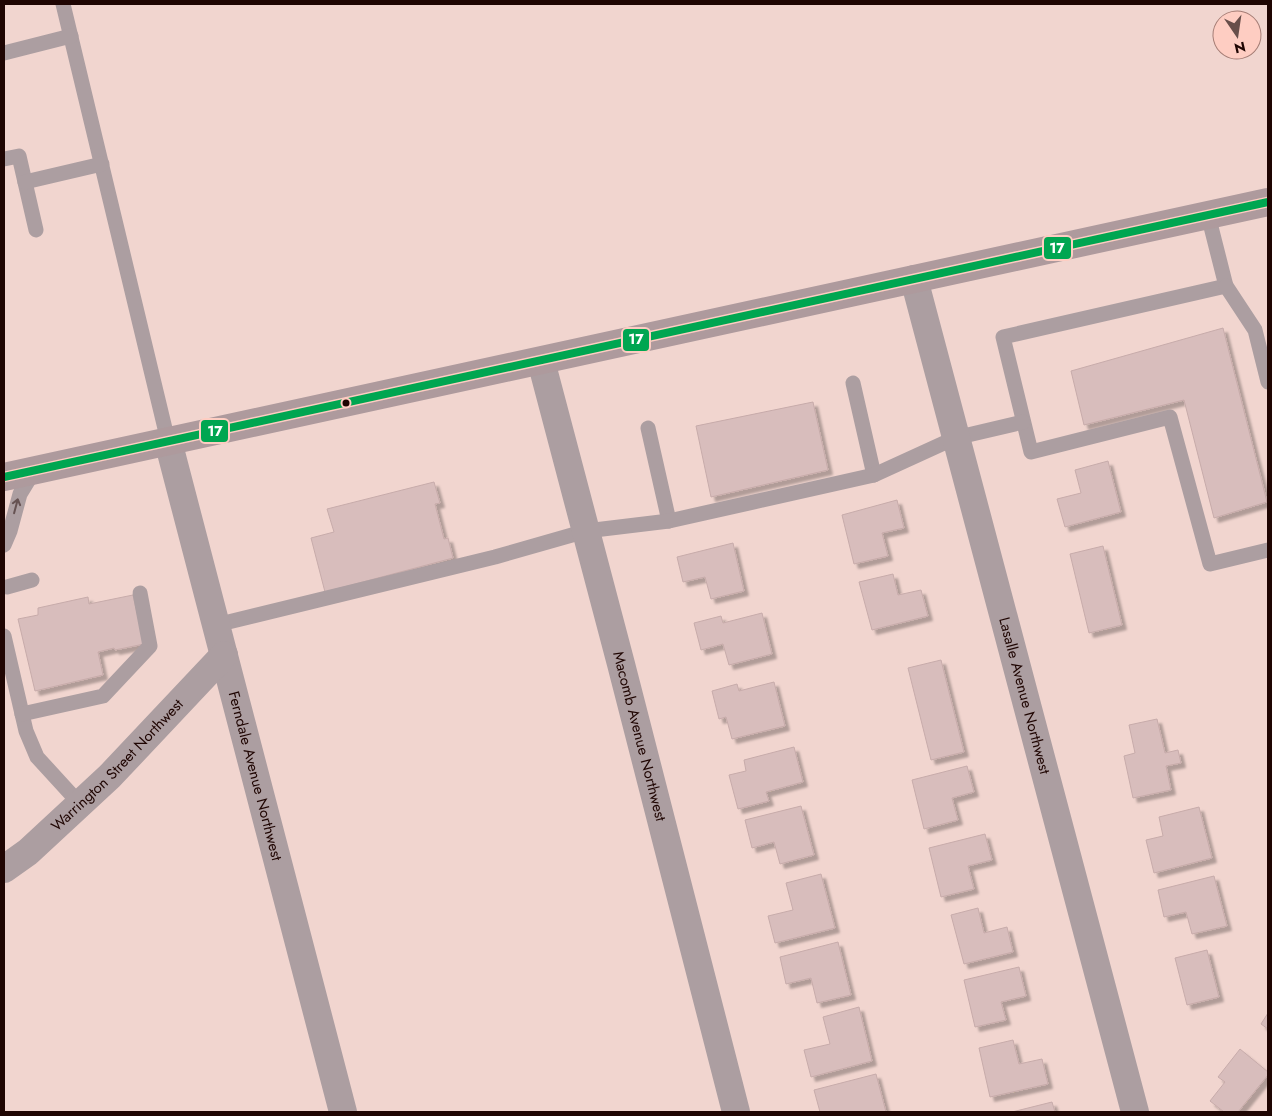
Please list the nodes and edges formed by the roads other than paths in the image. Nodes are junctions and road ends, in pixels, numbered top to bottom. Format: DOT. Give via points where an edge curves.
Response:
graph roads {
  1 [pos="63,4"];
  2 [pos="71,36"];
  3 [pos="4,53"];
  4 [pos="4,159"];
  5 [pos="102,164"];
  6 [pos="25,182"];
  7 [pos="1268,202"];
  8 [pos="1208,215"];
  9 [pos="36,230"];
  10 [pos="914,279"];
  11 [pos="1226,286"];
  12 [pos="1262,328"];
  13 [pos="541,361"];
  14 [pos="1268,382"];
  15 [pos="853,383"];
  16 [pos="1023,422"];
  17 [pos="648,428"];
  18 [pos="956,438"];
  19 [pos="168,441"];
  20 [pos="34,470"];
  21 [pos="874,475"];
  22 [pos="4,477"];
  23 [pos="669,521"];
  24 [pos="586,531"];
  25 [pos="4,545"];
  26 [pos="1268,550"];
  27 [pos="32,580"];
  28 [pos="5,583"];
  29 [pos="140,593"];
  30 [pos="216,625"];
  31 [pos="4,636"];
  32 [pos="224,655"];
  33 [pos="22,714"];
  34 [pos="80,804"];
  35 [pos="4,869"];
  36 [pos="343,1112"];
  37 [pos="736,1112"];
  38 [pos="1135,1112"];
  1 -- 2 [label="lane"];
  2 -- 3 [label="lane"];
  2 -- 5 [label="lane"];
  4 -- 6 [label="lane" via="19,156"];
  5 -- 6 [label="lane"];
  5 -- 19 [label="lane"];
  6 -- 9 [label="lane"];
  7 -- 8 [label="highway"];
  8 -- 10 [label="highway"];
  8 -- 11 [label="lane"];
  10 -- 13 [label="highway"];
  10 -- 18 [label="street, Lasalle Avenue Northwest"];
  11 -- 12 [label="lane"];
  11 -- 16 [label="lane" via="1003,337"];
  12 -- 14 [label="lane"];
  13 -- 19 [label="highway"];
  13 -- 24 [label="street, Macomb Avenue Northwest"];
  15 -- 21 [label="lane"];
  16 -- 18 [label="lane"];
  16 -- 26 [label="lane" via="1031,452 1170,416 1210,564"];
  17 -- 23 [label="lane"];
  18 -- 21 [label="lane"];
  18 -- 38 [label="street, Lasalle Avenue Northwest"];
  19 -- 20 [label="highway"];
  19 -- 30 [label="street, Ferndale Avenue Northwest"];
  20 -- 22 [label="highway"];
  25 -- 20 [label="lane, one-way" via="20,494"];
  21 -- 23 [label="lane"];
  23 -- 24 [label="lane"];
  24 -- 30 [label="lane" via="495,557"];
  24 -- 37 [label="street, Macomb Avenue Northwest"];
  27 -- 28 [label="lane"];
  29 -- 33 [label="lane" via="150,646 103,696"];
  30 -- 32 [label="street, Ferndale Avenue Northwest"];
  31 -- 33 [label="lane"];
  32 -- 34 [label="street, Warrington Street Northwest"];
  32 -- 36 [label="street, Ferndale Avenue Northwest"];
  33 -- 34 [label="lane" via="37,757"];
  34 -- 35 [label="street, Warrington Street Northwest" via="28,852"];
}
